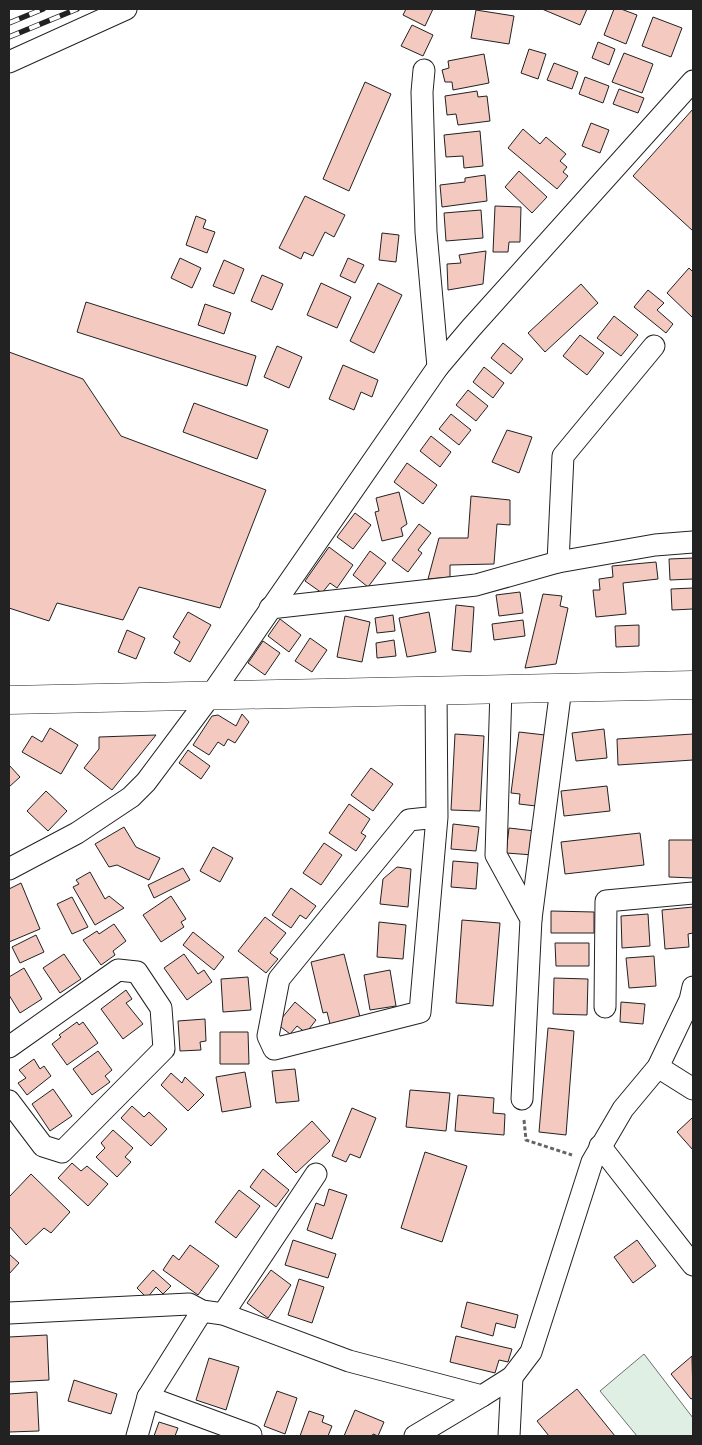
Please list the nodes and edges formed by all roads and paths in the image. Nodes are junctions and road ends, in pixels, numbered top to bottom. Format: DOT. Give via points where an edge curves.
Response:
graph roads {
  1 [pos="126,9"];
  2 [pos="9,62"];
  3 [pos="424,70"];
  4 [pos="693,81"];
  5 [pos="654,346"];
  6 [pos="438,367"];
  7 [pos="693,542"];
  8 [pos="558,562"];
  9 [pos="270,608"];
  10 [pos="693,685"];
  11 [pos="561,688"];
  12 [pos="501,689"];
  13 [pos="436,690"];
  14 [pos="210,695"];
  15 [pos="9,700"];
  16 [pos="437,817"];
  17 [pos="9,869"];
  18 [pos="693,893"];
  19 [pos="531,919"];
  20 [pos="693,987"];
  21 [pos="605,1007"];
  22 [pos="9,1047"];
  23 [pos="658,1068"];
  24 [pos="693,1089"];
  25 [pos="522,1099"];
  26 [pos="9,1101"];
  27 [pos="596,1154"];
  28 [pos="316,1174"];
  29 [pos="693,1265"];
  30 [pos="202,1311"];
  31 [pos="9,1313"];
  32 [pos="223,1314"];
  33 [pos="512,1377"];
  34 [pos="482,1396"];
  35 [pos="148,1397"];
  36 [pos="137,1436"];
  37 [pos="251,1436"];
  38 [pos="415,1436"];
  39 [pos="509,1436"];
  1 -- 2 [label="street"];
  3 -- 6 [label="street" via="426,232"];
  4 -- 6 [label="street"];
  5 -- 8 [label="street" via="563,456"];
  6 -- 9 [label="street"];
  7 -- 8 [label="street" via="655,545"];
  8 -- 9 [label="street" via="476,585"];
  9 -- 14 [label="street"];
  10 -- 11 [label="street"];
  11 -- 12 [label="street"];
  11 -- 19 [label="street"];
  12 -- 13 [label="street"];
  12 -- 19 [label="street" via="496,855"];
  13 -- 14 [label="street"];
  13 -- 16 [label="street"];
  14 -- 15 [label="street"];
  14 -- 17 [label="street" via="161,764 131,797 77,833"];
  16 -- 16 [label="street" via="420,1012 274,1049 268,1036 279,979 409,820"];
  18 -- 21 [label="street" via="606,901"];
  19 -- 25 [label="street"];
  20 -- 23 [label="street"];
  22 -- 26 [label="street" via="118,970 137,972 161,1008 164,1049 62,1152 43,1146"];
  23 -- 24 [label="street"];
  23 -- 27 [label="street" via="623,1110"];
  25 -- 27 [label="path" via="526,1140"];
  27 -- 29 [label="street"];
  27 -- 33 [label="street" via="531,1352"];
  28 -- 32 [label="street"];
  30 -- 31 [label="street" via="189,1304"];
  30 -- 32 [label="street"];
  30 -- 35 [label="street"];
  32 -- 34 [label="street" via="349,1360"];
  33 -- 34 [label="street"];
  33 -- 39 [label="street"];
  34 -- 38 [label="street"];
  35 -- 36 [label="street"];
  35 -- 37 [label="street"];
}
